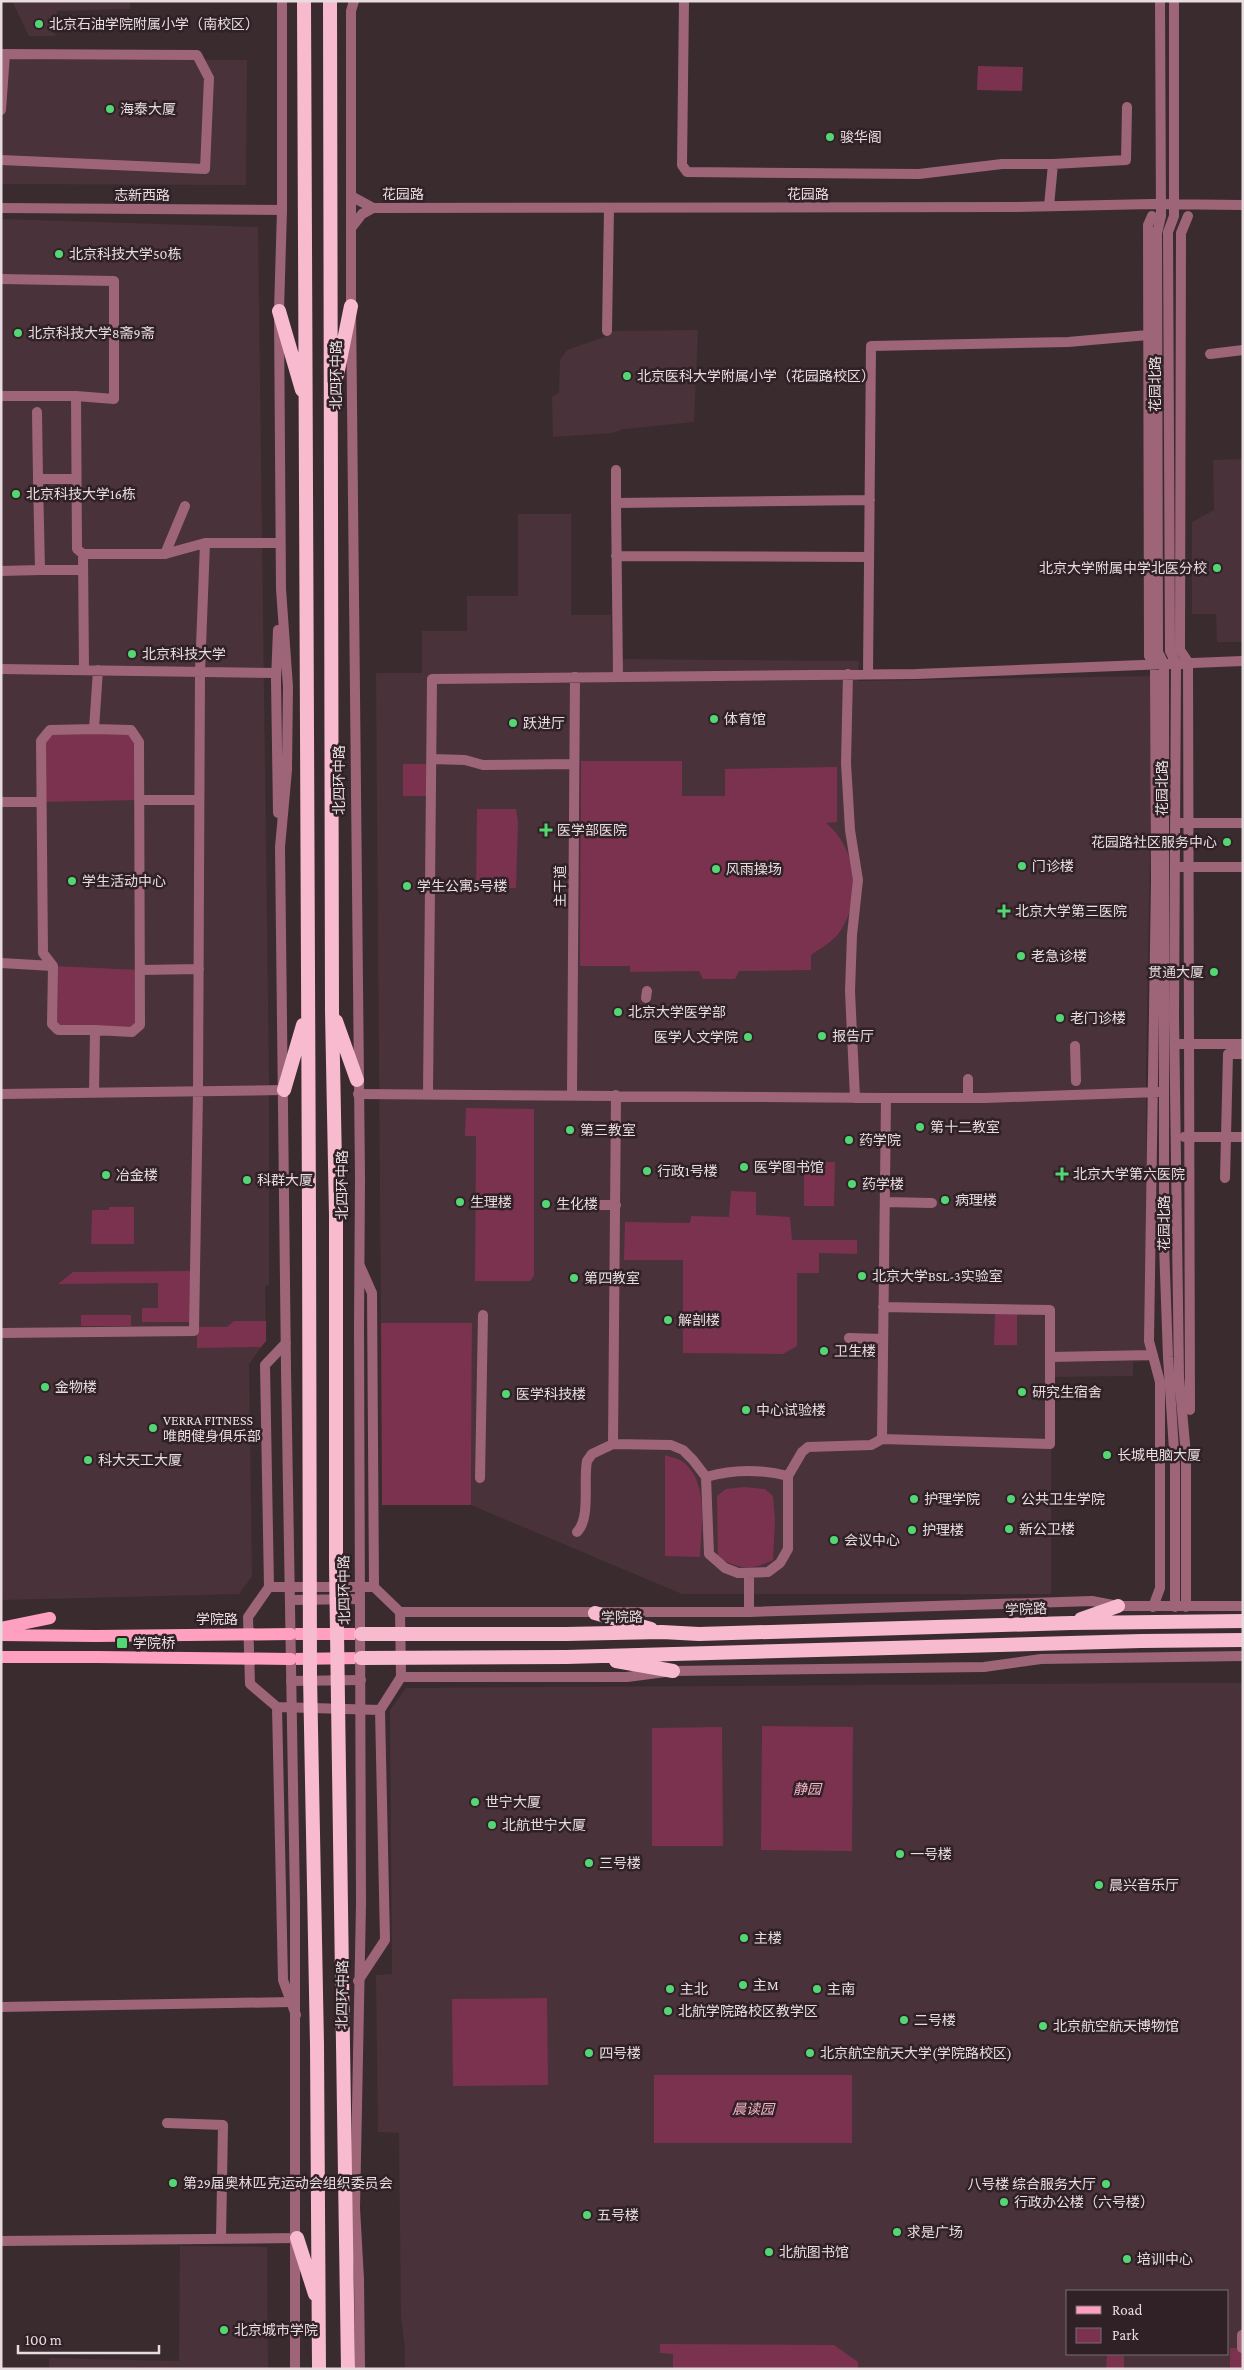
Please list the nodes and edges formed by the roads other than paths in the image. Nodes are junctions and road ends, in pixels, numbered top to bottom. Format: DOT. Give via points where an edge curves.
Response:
graph roads {
  1 [pos="282,1"];
  2 [pos="304,1"];
  3 [pos="330,1"];
  4 [pos="354,1"];
  5 [pos="684,1"];
  6 [pos="1160,1"];
  7 [pos="1174,1"];
  8 [pos="3,54"];
  9 [pos="1127,107"];
  10 [pos="1,110"];
  11 [pos="1,160"];
  12 [pos="1053,164"];
  13 [pos="351,196"];
  14 [pos="1161,204"];
  15 [pos="1174,204"];
  16 [pos="1243,205"];
  17 [pos="1048,206"];
  18 [pos="1,208"];
  19 [pos="374,208"];
  20 [pos="608,208"];
  21 [pos="282,210"];
  22 [pos="1152,216"];
  23 [pos="1188,216"];
  24 [pos="351,228"];
  25 [pos="1,279"];
  26 [pos="351,306"];
  27 [pos="279,311"];
  28 [pos="607,331"];
  29 [pos="1152,336"];
  30 [pos="1243,350"];
  31 [pos="1210,354"];
  32 [pos="1,396"];
  33 [pos="76,396"];
  34 [pos="332,403"];
  35 [pos="307,406"];
  36 [pos="37,412"];
  37 [pos="616,470"];
  38 [pos="76,478"];
  39 [pos="38,479"];
  40 [pos="870,500"];
  41 [pos="616,503"];
  42 [pos="185,506"];
  43 [pos="206,542"];
  44 [pos="280,543"];
  45 [pos="83,554"];
  46 [pos="165,554"];
  47 [pos="616,556"];
  48 [pos="870,557"];
  49 [pos="40,570"];
  50 [pos="82,570"];
  51 [pos="1,571"];
  52 [pos="280,589"];
  53 [pos="1243,661"];
  54 [pos="1188,662"];
  55 [pos="1176,663"];
  56 [pos="1160,665"];
  57 [pos="1,669"];
  58 [pos="84,670"];
  59 [pos="98,670"];
  60 [pos="200,672"];
  61 [pos="276,673"];
  62 [pos="848,674"];
  63 [pos="868,674"];
  64 [pos="575,677"];
  65 [pos="618,677"];
  66 [pos="94,729"];
  67 [pos="432,759"];
  68 [pos="574,764"];
  69 [pos="140,800"];
  70 [pos="200,800"];
  71 [pos="1,802"];
  72 [pos="41,802"];
  73 [pos="1243,822"];
  74 [pos="1176,823"];
  75 [pos="1188,823"];
  76 [pos="280,847"];
  77 [pos="1176,867"];
  78 [pos="1188,867"];
  79 [pos="1243,867"];
  80 [pos="1,964"];
  81 [pos="53,966"];
  82 [pos="199,969"];
  83 [pos="140,970"];
  84 [pos="307,1010"];
  85 [pos="332,1011"];
  86 [pos="95,1030"];
  87 [pos="1175,1044"];
  88 [pos="1188,1044"];
  89 [pos="1243,1044"];
  90 [pos="1075,1046"];
  91 [pos="1243,1054"];
  92 [pos="968,1079"];
  93 [pos="1076,1081"];
  94 [pos="358,1087"];
  95 [pos="284,1090"];
  96 [pos="198,1092"];
  97 [pos="1152,1092"];
  98 [pos="1164,1092"];
  99 [pos="94,1093"];
  100 [pos="1,1094"];
  101 [pos="428,1094"];
  102 [pos="572,1094"];
  103 [pos="616,1095"];
  104 [pos="855,1098"];
  105 [pos="886,1098"];
  106 [pos="968,1098"];
  107 [pos="1177,1137"];
  108 [pos="1189,1137"];
  109 [pos="1226,1137"];
  110 [pos="1243,1137"];
  111 [pos="1226,1178"];
  112 [pos="885,1202"];
  113 [pos="932,1203"];
  114 [pos="570,1205"];
  115 [pos="616,1206"];
  116 [pos="358,1260"];
  117 [pos="883,1307"];
  118 [pos="483,1315"];
  119 [pos="1,1333"];
  120 [pos="849,1338"];
  121 [pos="883,1338"];
  122 [pos="286,1343"];
  123 [pos="1153,1355"];
  124 [pos="1050,1357"];
  125 [pos="1190,1410"];
  126 [pos="882,1438"];
  127 [pos="613,1444"];
  128 [pos="788,1476"];
  129 [pos="706,1477"];
  130 [pos="480,1478"];
  131 [pos="576,1532"];
  132 [pos="749,1574"];
  133 [pos="268,1587"];
  134 [pos="374,1587"];
  135 [pos="360,1599"];
  136 [pos="290,1600"];
  137 [pos="1118,1606"];
  138 [pos="1186,1606"];
  139 [pos="1243,1606"];
  140 [pos="1153,1607"];
  141 [pos="1175,1607"];
  142 [pos="400,1612"];
  143 [pos="749,1612"];
  144 [pos="595,1613"];
  145 [pos="50,1618"];
  146 [pos="1243,1621"];
  147 [pos="1071,1622"];
  148 [pos="1,1628"];
  149 [pos="662,1632"];
  150 [pos="291,1634"];
  151 [pos="361,1634"];
  152 [pos="1,1635"];
  153 [pos="1243,1640"];
  154 [pos="1243,1656"];
  155 [pos="1,1657"];
  156 [pos="291,1658"];
  157 [pos="361,1658"];
  158 [pos="593,1658"];
  159 [pos="673,1670"];
  160 [pos="401,1677"];
  161 [pos="361,1680"];
  162 [pos="292,1681"];
  163 [pos="277,1707"];
  164 [pos="380,1710"];
  165 [pos="358,1981"];
  166 [pos="291,2002"];
  167 [pos="1,2007"];
  168 [pos="296,2015"];
  169 [pos="167,2123"];
  170 [pos="355,2208"];
  171 [pos="297,2238"];
  172 [pos="221,2239"];
  173 [pos="1,2241"];
  174 [pos="348,2305"];
  175 [pos="320,2309"];
  176 [pos="1242,2335"];
  177 [pos="1242,2348"];
  178 [pos="295,2369"];
  179 [pos="320,2369"];
  180 [pos="348,2369"];
  181 [pos="360,2369"];
  1 -- 21 [label="street"];
  2 -- 35 [label="highway, 北四环中路"];
  3 -- 34 [label="highway, 北四环中路"];
  4 -- 13 [label="street, 北四环中路" via="351,11"];
  5 -- 12 [label="street" via="682,165 687,172 919,174 1002,164"];
  6 -- 14 [label="street, 花园北路"];
  7 -- 15 [label="street, 花园北路"];
  8 -- 10 [label="street"];
  8 -- 11 [label="street" via="197,55 209,78 205,169"];
  9 -- 12 [label="street" via="1126,160"];
  12 -- 17 [label="street"];
  13 -- 19 [label="street"];
  13 -- 24 [label="street, 北四环中路"];
  14 -- 15 [label="street, 花园路"];
  14 -- 17 [label="street, 花园路"];
  14 -- 29 [label="street, 花园北路"];
  15 -- 16 [label="street, 花园路"];
  15 -- 55 [label="street, 花园北路" via="1168,251 1170,652"];
  17 -- 20 [label="street, 花园路"];
  18 -- 21 [label="street, 志新西路"];
  19 -- 20 [label="street, 花园路"];
  19 -- 24 [label="street" via="362,214"];
  20 -- 28 [label="street"];
  21 -- 27 [label="street"];
  22 -- 29 [label="street" via="1148,225"];
  23 -- 54 [label="street" via="1181,233 1180,650"];
  24 -- 26 [label="street, 北四环中路"];
  25 -- 33 [label="street" via="114,281 114,399"];
  26 -- 34 [label="highway"];
  26 -- 94 [label="street, 北四环中路"];
  27 -- 35 [label="highway"];
  27 -- 44 [label="street"];
  29 -- 40 [label="street" via="1068,342 871,346"];
  29 -- 56 [label="street, 花园北路"];
  30 -- 31 [label="street"];
  32 -- 33 [label="street"];
  33 -- 38 [label="street"];
  34 -- 85 [label="highway, 北四环中路"];
  35 -- 84 [label="highway, 北四环中路"];
  36 -- 39 [label="street"];
  37 -- 41 [label="street"];
  38 -- 39 [label="street"];
  38 -- 45 [label="street" via="77,549"];
  39 -- 49 [label="street"];
  40 -- 41 [label="street"];
  40 -- 48 [label="street"];
  41 -- 47 [label="street"];
  42 -- 46 [label="street"];
  43 -- 44 [label="street"];
  43 -- 46 [label="street"];
  43 -- 60 [label="street"];
  44 -- 52 [label="street"];
  45 -- 46 [label="street"];
  45 -- 50 [label="street"];
  47 -- 48 [label="street"];
  47 -- 65 [label="street"];
  48 -- 63 [label="street"];
  49 -- 50 [label="street"];
  49 -- 51 [label="street"];
  50 -- 58 [label="street"];
  52 -- 61 [label="street"];
  52 -- 76 [label="street" via="288,687 287,770"];
  53 -- 54 [label="street"];
  54 -- 55 [label="street"];
  54 -- 75 [label="street"];
  55 -- 56 [label="street"];
  55 -- 74 [label="street, 花园北路"];
  56 -- 63 [label="street"];
  56 -- 97 [label="street"];
  56 -- 98 [label="street, 花园北路"];
  57 -- 58 [label="street"];
  58 -- 59 [label="street"];
  59 -- 60 [label="street"];
  59 -- 66 [label="street"];
  60 -- 61 [label="street"];
  60 -- 70 [label="street"];
  61 -- 76 [label="street"];
  62 -- 63 [label="street"];
  62 -- 65 [label="street"];
  62 -- 104 [label="street" via="846,763 850,830 858,880 850,991"];
  64 -- 65 [label="street"];
  64 -- 67 [label="street" via="432,679"];
  64 -- 68 [label="street, 主干道"];
  66 -- 69 [label="street" via="131,730 139,742"];
  66 -- 72 [label="street" via="50,730 41,741"];
  67 -- 68 [label="street" via="465,760 483,765"];
  67 -- 101 [label="street"];
  68 -- 102 [label="street, 主干道"];
  69 -- 70 [label="street"];
  69 -- 83 [label="street"];
  70 -- 82 [label="street"];
  71 -- 72 [label="street"];
  72 -- 81 [label="street" via="43,953"];
  73 -- 75 [label="street"];
  74 -- 75 [label="street"];
  74 -- 77 [label="street, 花园北路"];
  75 -- 78 [label="street"];
  76 -- 95 [label="street"];
  77 -- 78 [label="street"];
  77 -- 87 [label="street, 花园北路"];
  78 -- 79 [label="street"];
  78 -- 88 [label="street"];
  80 -- 81 [label="street"];
  81 -- 86 [label="street" via="52,1024 58,1030"];
  82 -- 83 [label="street"];
  82 -- 96 [label="street"];
  83 -- 86 [label="street" via="140,1025 132,1032"];
  84 -- 95 [label="highway"];
  84 -- 175 [label="highway, 北四环中路, bridge" via="310,1675"];
  85 -- 94 [label="highway"];
  85 -- 174 [label="highway, 北四环中路, bridge" via="336,1216 336,1563"];
  86 -- 99 [label="street"];
  87 -- 88 [label="street"];
  87 -- 107 [label="street, 花园北路"];
  88 -- 89 [label="street"];
  88 -- 108 [label="street"];
  90 -- 93 [label="street"];
  91 -- 109 [label="street" via="1228,1054"];
  92 -- 106 [label="street"];
  94 -- 101 [label="street"];
  94 -- 116 [label="street, 北四环中路"];
  95 -- 96 [label="street"];
  95 -- 122 [label="street"];
  96 -- 99 [label="street"];
  96 -- 119 [label="street" via="194,1331"];
  97 -- 98 [label="street"];
  97 -- 106 [label="street"];
  97 -- 123 [label="street" via="1149,1341"];
  98 -- 141 [label="street, 花园北路" via="1164,1245 1175,1466"];
  99 -- 100 [label="street"];
  101 -- 102 [label="street"];
  102 -- 103 [label="street"];
  103 -- 104 [label="street"];
  103 -- 115 [label="street"];
  104 -- 105 [label="street"];
  105 -- 106 [label="street"];
  105 -- 112 [label="street"];
  107 -- 108 [label="street"];
  107 -- 138 [label="street, 花园北路" via="1179,1377 1186,1455"];
  108 -- 109 [label="street"];
  108 -- 125 [label="street"];
  109 -- 110 [label="street"];
  109 -- 111 [label="street"];
  112 -- 113 [label="street"];
  112 -- 117 [label="street"];
  114 -- 115 [label="street"];
  115 -- 127 [label="street"];
  116 -- 134 [label="street" via="372,1293"];
  116 -- 135 [label="street, 北四环中路, bridge"];
  117 -- 121 [label="street"];
  117 -- 124 [label="street" via="1050,1310"];
  118 -- 130 [label="street"];
  120 -- 121 [label="street"];
  121 -- 126 [label="street"];
  122 -- 133 [label="street" via="265,1365"];
  122 -- 136 [label="street, bridge"];
  123 -- 124 [label="street"];
  123 -- 140 [label="street" via="1160,1382 1160,1588"];
  124 -- 126 [label="street" via="1050,1444"];
  126 -- 128 [label="street" via="871,1445 808,1447"];
  127 -- 129 [label="street" via="671,1445 683,1450"];
  127 -- 131 [label="street" via="587,1460 585,1518"];
  128 -- 129 [label="street" via="763,1470 725,1472"];
  128 -- 132 [label="street" via="788,1549 780,1563 768,1572"];
  129 -- 132 [label="street" via="709,1554 725,1568"];
  132 -- 143 [label="street"];
  133 -- 134 [label="street"];
  133 -- 163 [label="street" via="248,1617 250,1684"];
  134 -- 142 [label="street"];
  135 -- 136 [label="street, bridge"];
  135 -- 151 [label="street, 北四环中路, bridge"];
  136 -- 150 [label="street, bridge"];
  137 -- 140 [label="street, 学院路"];
  137 -- 143 [label="street, 学院路" via="1092,1601"];
  137 -- 147 [label="highway"];
  138 -- 139 [label="street, 学院路"];
  138 -- 141 [label="street, 学院路"];
  140 -- 141 [label="street, 学院路"];
  142 -- 144 [label="street, 学院路"];
  142 -- 160 [label="street"];
  143 -- 144 [label="street, 学院路"];
  144 -- 149 [label="highway"];
  145 -- 148 [label="main road"];
  146 -- 147 [label="highway, 学院路"];
  147 -- 149 [label="highway, 学院路" via="699,1634"];
  149 -- 151 [label="highway, 学院路, bridge"];
  150 -- 151 [label="main road, 学院路, bridge"];
  150 -- 152 [label="main road, 学院路, bridge"];
  150 -- 156 [label="street, bridge"];
  151 -- 157 [label="street, 北四环中路, bridge"];
  153 -- 158 [label="highway"];
  154 -- 159 [label="street" via="1041,1659 984,1667"];
  155 -- 156 [label="main road, bridge"];
  156 -- 157 [label="main road, bridge"];
  156 -- 162 [label="street, bridge"];
  157 -- 158 [label="highway, bridge"];
  157 -- 161 [label="street, 北四环中路, bridge"];
  158 -- 159 [label="highway"];
  159 -- 160 [label="street" via="627,1677"];
  160 -- 164 [label="street"];
  161 -- 162 [label="street, bridge"];
  161 -- 165 [label="street, 北四环中路, bridge"];
  162 -- 168 [label="street, bridge"];
  163 -- 164 [label="street"];
  163 -- 166 [label="street" via="283,1980"];
  164 -- 165 [label="street" via="385,1940"];
  165 -- 170 [label="street, 北四环中路"];
  166 -- 167 [label="street"];
  166 -- 168 [label="street"];
  168 -- 171 [label="street"];
  169 -- 172 [label="street" via="223,2125"];
  170 -- 174 [label="highway"];
  170 -- 181 [label="street, 北四环中路"];
  171 -- 172 [label="street"];
  171 -- 175 [label="highway"];
  171 -- 178 [label="street"];
  172 -- 173 [label="street"];
  174 -- 180 [label="highway, 北四环中路"];
  175 -- 179 [label="highway, 北四环中路"];
  176 -- 177 [label="street"];
}
